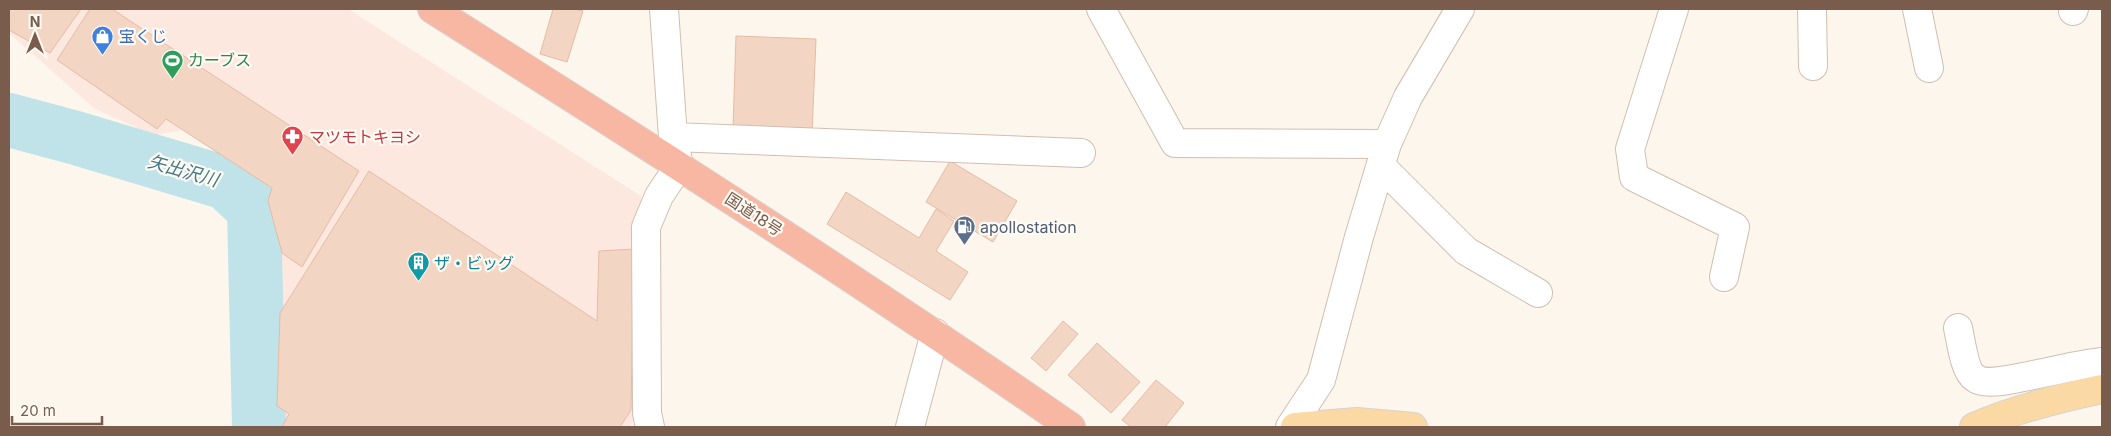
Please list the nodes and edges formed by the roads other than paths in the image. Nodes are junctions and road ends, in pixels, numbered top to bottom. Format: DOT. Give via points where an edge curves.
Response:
graph roads {
  1 [pos="432,9"];
  2 [pos="664,9"];
  3 [pos="1101,9"];
  4 [pos="1460,9"];
  5 [pos="1674,9"];
  6 [pos="1812,9"];
  7 [pos="1916,9"];
  8 [pos="1813,66"];
  9 [pos="1929,68"];
  10 [pos="673,137"];
  11 [pos="1081,153"];
  12 [pos="1384,155"];
  13 [pos="679,166"];
  14 [pos="1724,277"];
  15 [pos="1538,293"];
  16 [pos="1958,328"];
  17 [pos="935,333"];
  18 [pos="2102,362"];
  19 [pos="2019,377"];
  20 [pos="2094,391"];
  21 [pos="650,427"];
  22 [pos="910,427"];
  23 [pos="1071,427"];
  24 [pos="1290,427"];
  25 [pos="1296,427"];
  26 [pos="1413,427"];
  27 [pos="1974,427"];
  1 -- 13 [label="highway, 国道18号"];
  2 -- 10 [label="street"];
  3 -- 12 [label="street" via="1175,143"];
  4 -- 12 [label="street" via="1408,97"];
  5 -- 14 [label="street" via="1630,149 1634,177 1735,227"];
  6 -- 8 [label="street"];
  7 -- 9 [label="street"];
  10 -- 11 [label="street"];
  10 -- 13 [label="street"];
  12 -- 15 [label="street" via="1466,252"];
  12 -- 24 [label="street" via="1321,380"];
  13 -- 17 [label="highway, 国道18号"];
  13 -- 21 [label="street" via="659,196 646,227 646,413"];
  16 -- 19 [label="street" via="1968,371 1975,379 2000,382"];
  17 -- 22 [label="street"];
  17 -- 23 [label="highway, 国道18号"];
  18 -- 19 [label="street"];
  19 -- 20 [label="street" via="2080,380"];
  20 -- 27 [label="main road" via="2052,400"];
  25 -- 26 [label="main road" via="1357,422"];
}
